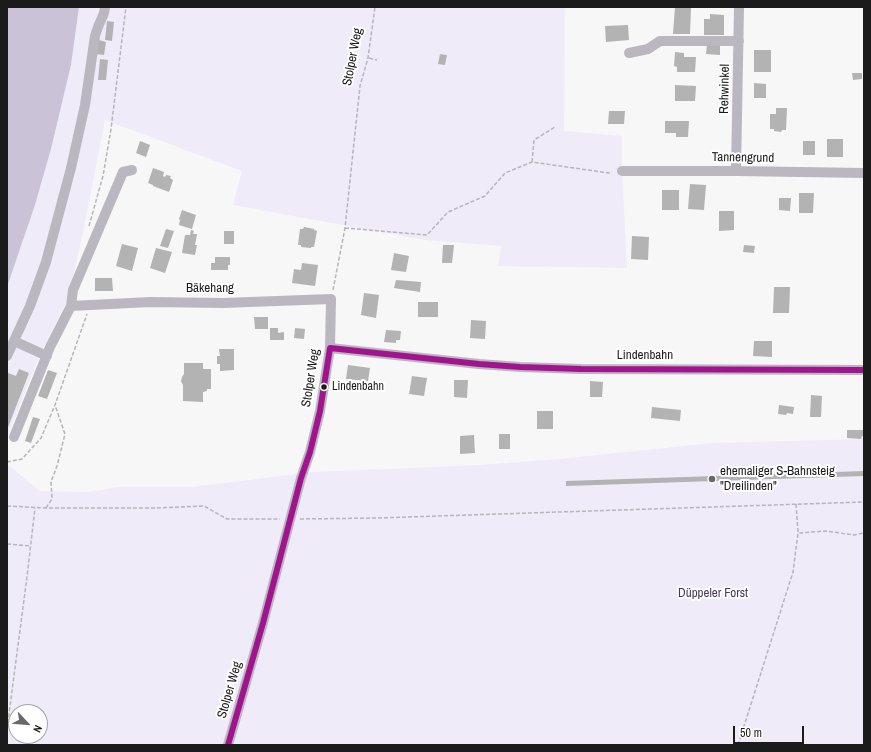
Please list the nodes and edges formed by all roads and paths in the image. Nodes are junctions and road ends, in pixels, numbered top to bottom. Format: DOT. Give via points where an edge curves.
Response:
graph roads {
  1 [pos="105,7"];
  2 [pos="126,7"];
  3 [pos="375,7"];
  4 [pos="739,7"];
  5 [pos="739,41"];
  6 [pos="629,53"];
  7 [pos="368,58"];
  8 [pos="376,60"];
  9 [pos="555,127"];
  10 [pos="532,162"];
  11 [pos="132,170"];
  12 [pos="622,171"];
  13 [pos="736,171"];
  14 [pos="864,173"];
  15 [pos="88,228"];
  16 [pos="345,228"];
  17 [pos="331,299"];
  18 [pos="90,305"];
  19 [pos="71,306"];
  20 [pos="14,341"];
  21 [pos="330,348"];
  22 [pos="7,356"];
  23 [pos="47,356"];
  24 [pos="864,370"];
  25 [pos="55,405"];
  26 [pos="14,437"];
  27 [pos="7,462"];
  28 [pos="864,502"];
  29 [pos="796,504"];
  30 [pos="7,506"];
  31 [pos="35,508"];
  32 [pos="46,508"];
  33 [pos="292,514"];
  34 [pos="798,533"];
  35 [pos="864,533"];
  36 [pos="7,544"];
  37 [pos="31,546"];
  38 [pos="7,729"];
  39 [pos="228,745"];
  40 [pos="738,745"];
  1 -- 20 [label="street" via="96,36 85,105 71,168 46,262"];
  2 -- 15 [label="path" via="110,137 103,176"];
  3 -- 7 [label="path, Stolper Weg"];
  4 -- 5 [label="street, Rehwinkel"];
  5 -- 6 [label="street" via="660,41 648,49"];
  5 -- 13 [label="street, Rehwinkel"];
  7 -- 8 [label="path"];
  7 -- 16 [label="path, Stolper Weg" via="360,86"];
  9 -- 10 [label="path" via="534,140"];
  10 -- 12 [label="path" via="609,173"];
  10 -- 16 [label="path" via="505,173 485,196 448,212 426,235"];
  11 -- 19 [label="street" via="123,172 73,290"];
  12 -- 13 [label="street, Tannengrund"];
  13 -- 14 [label="street, Tannengrund"];
  16 -- 17 [label="path, Stolper Weg"];
  17 -- 18 [label="street, Bäkehang"];
  17 -- 21 [label="street, Stolper Weg"];
  18 -- 19 [label="street, Bäkehang"];
  18 -- 25 [label="path"];
  19 -- 23 [label="street"];
  20 -- 22 [label="street"];
  20 -- 23 [label="street"];
  21 -- 24 [label="street, Lindenbahn" via="520,367"];
  21 -- 33 [label="street, Stolper Weg" via="320,411"];
  23 -- 26 [label="street"];
  25 -- 27 [label="path" via="41,438 22,459"];
  25 -- 32 [label="path" via="64,434 57,466 50,482 52,499"];
  28 -- 29 [label="path"];
  29 -- 33 [label="path" via="377,518"];
  29 -- 34 [label="path"];
  30 -- 31 [label="path"];
  31 -- 32 [label="path"];
  31 -- 37 [label="path"];
  32 -- 33 [label="path" via="204,506 227,519"];
  33 -- 39 [label="street, Stolper Weg"];
  34 -- 35 [label="path"];
  34 -- 40 [label="path" via="793,572"];
  36 -- 37 [label="path"];
  37 -- 38 [label="path"];
}
